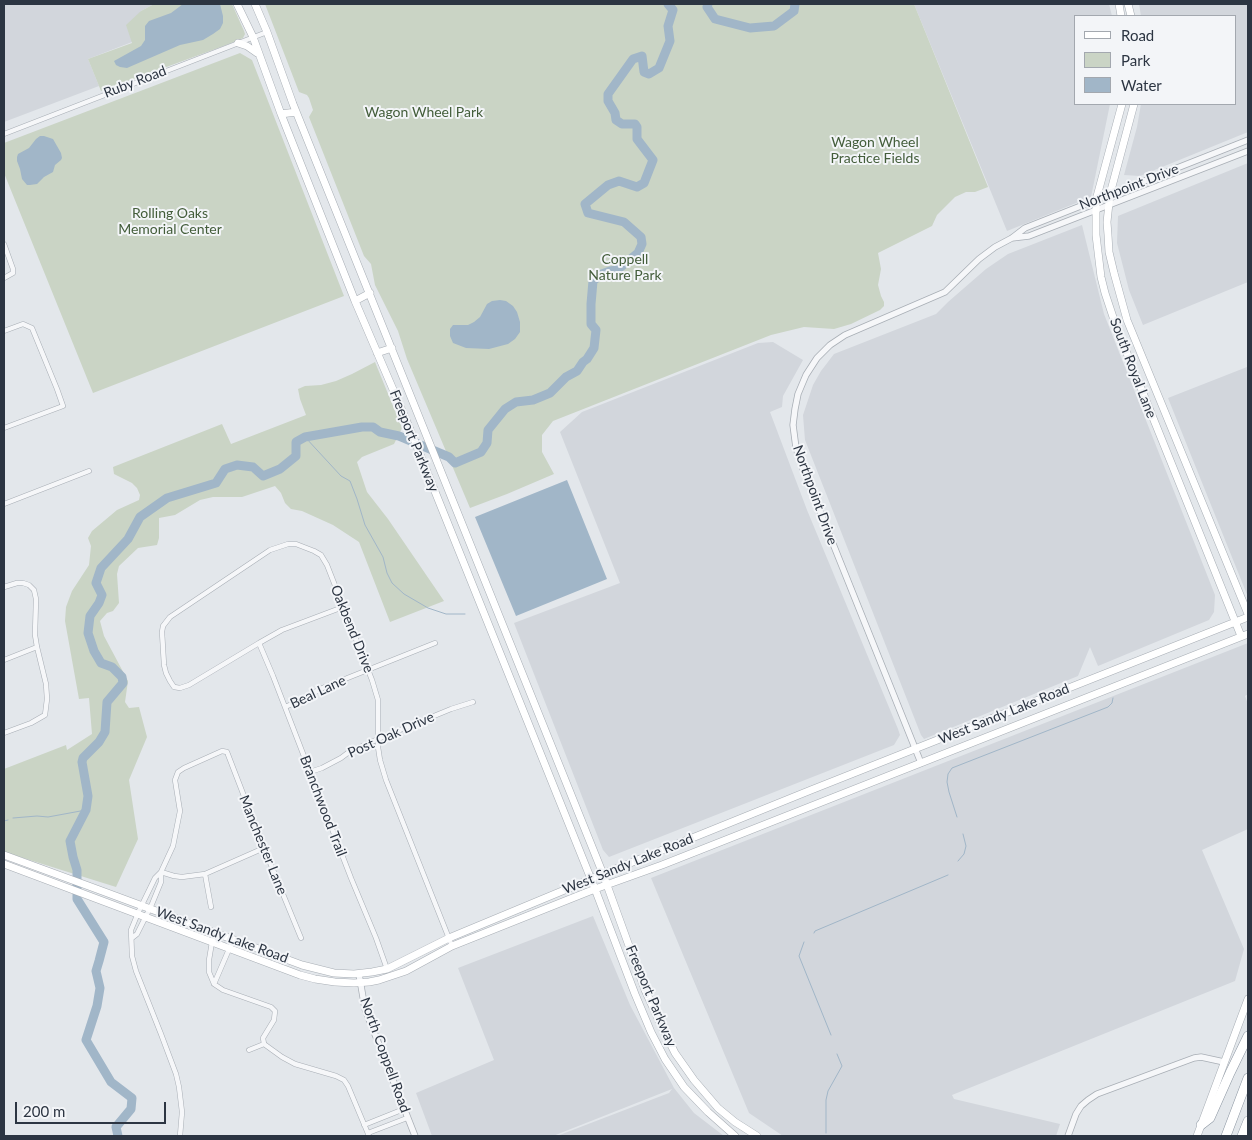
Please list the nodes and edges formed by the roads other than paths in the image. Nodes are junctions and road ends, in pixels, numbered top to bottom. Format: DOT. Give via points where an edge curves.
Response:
graph roads {
  1 [pos="237,4"];
  2 [pos="255,4"];
  3 [pos="267,32"];
  4 [pos="253,37"];
  5 [pos="238,43"];
  6 [pos="259,55"];
  7 [pos="293,104"];
  8 [pos="1122,105"];
  9 [pos="1134,105"];
  10 [pos="296,112"];
  11 [pos="281,114"];
  12 [pos="4,134"];
  13 [pos="1247,141"];
  14 [pos="1248,150"];
  15 [pos="1110,194"];
  16 [pos="1096,200"];
  17 [pos="1109,206"];
  18 [pos="1096,210"];
  19 [pos="1012,238"];
  20 [pos="4,244"];
  21 [pos="4,278"];
  22 [pos="370,293"];
  23 [pos="355,301"];
  24 [pos="1127,320"];
  25 [pos="1116,325"];
  26 [pos="4,330"];
  27 [pos="392,348"];
  28 [pos="377,353"];
  29 [pos="1170,423"];
  30 [pos="4,428"];
  31 [pos="1156,428"];
  32 [pos="89,471"];
  33 [pos="4,504"];
  34 [pos="4,587"];
  35 [pos="343,607"];
  36 [pos="1248,616"];
  37 [pos="1235,623"];
  38 [pos="1244,635"];
  39 [pos="258,643"];
  40 [pos="435,643"];
  41 [pos="511,645"];
  42 [pos="37,647"];
  43 [pos="499,650"];
  44 [pos="4,660"];
  45 [pos="368,670"];
  46 [pos="1115,670"];
  47 [pos="1120,684"];
  48 [pos="473,702"];
  49 [pos="285,707"];
  50 [pos="541,720"];
  51 [pos="529,725"];
  52 [pos="4,733"];
  53 [pos="378,738"];
  54 [pos="916,749"];
  55 [pos="921,763"];
  56 [pos="310,772"];
  57 [pos="569,792"];
  58 [pos="558,796"];
  59 [pos="732,822"];
  60 [pos="740,834"];
  61 [pos="264,848"];
  62 [pos="4,856"];
  63 [pos="4,864"];
  64 [pos="161,872"];
  65 [pos="205,874"];
  66 [pos="602,874"];
  67 [pos="591,879"];
  68 [pos="607,885"];
  69 [pos="595,889"];
  70 [pos="142,906"];
  71 [pos="211,908"];
  72 [pos="150,909"];
  73 [pos="138,913"];
  74 [pos="146,916"];
  75 [pos="215,933"];
  76 [pos="132,938"];
  77 [pos="301,938"];
  78 [pos="449,938"];
  79 [pos="233,940"];
  80 [pos="212,942"];
  81 [pos="452,946"];
  82 [pos="229,947"];
  83 [pos="387,969"];
  84 [pos="359,974"];
  85 [pos="360,983"];
  86 [pos="214,984"];
  87 [pos="646,990"];
  88 [pos="635,994"];
  89 [pos="1248,999"];
  90 [pos="1248,1036"];
  91 [pos="264,1044"];
  92 [pos="249,1050"];
  93 [pos="1224,1062"];
  94 [pos="1248,1078"];
  95 [pos="404,1109"];
  96 [pos="407,1118"];
  97 [pos="1248,1121"];
  98 [pos="364,1125"];
  99 [pos="1201,1125"];
  100 [pos="368,1135"];
  101 [pos="180,1136"];
  102 [pos="414,1136"];
  103 [pos="735,1136"];
  104 [pos="757,1136"];
  105 [pos="1068,1136"];
  106 [pos="1197,1136"];
  107 [pos="1226,1136"];
  108 [pos="1242,1136"];
  1 -- 4 [label="main road, Freeport Parkway"];
  2 -- 3 [label="main road, Freeport Parkway"];
  3 -- 4 [label="street, Ruby Road"];
  3 -- 7 [label="main road, Freeport Parkway"];
  4 -- 5 [label="street, Ruby Road"];
  4 -- 6 [label="main road, Freeport Parkway"];
  5 -- 6 [label="main road"];
  5 -- 12 [label="street, Ruby Road"];
  6 -- 11 [label="main road, Freeport Parkway"];
  7 -- 10 [label="main road, Freeport Parkway"];
  7 -- 11 [label="main road"];
  8 -- 16 [label="main road, South Royal Lane"];
  9 -- 15 [label="main road, South Royal Lane"];
  10 -- 11 [label="main road"];
  10 -- 22 [label="main road, Freeport Parkway"];
  11 -- 23 [label="main road, Freeport Parkway"];
  13 -- 14 [label="street"];
  13 -- 15 [label="street, Northpoint Drive"];
  14 -- 17 [label="street, Northpoint Drive"];
  15 -- 16 [label="street, Northpoint Drive"];
  15 -- 17 [label="main road, South Royal Lane"];
  16 -- 18 [label="main road, South Royal Lane"];
  16 -- 19 [label="street, Northpoint Drive" via="1024,228"];
  17 -- 18 [label="street, Northpoint Drive"];
  17 -- 24 [label="main road, South Royal Lane" via="1109,252"];
  18 -- 19 [label="street, Northpoint Drive" via="1029,236"];
  18 -- 25 [label="main road, South Royal Lane" via="1101,277"];
  19 -- 54 [label="street, Northpoint Drive" via="979,258 945,292 845,335 830,346 806,375 795,409 796,448 803,469"];
  20 -- 21 [label="street" via="13,274"];
  22 -- 23 [label="main road"];
  22 -- 27 [label="main road, Freeport Parkway"];
  23 -- 28 [label="main road, Freeport Parkway"];
  24 -- 25 [label="main road"];
  24 -- 29 [label="main road, South Royal Lane"];
  25 -- 31 [label="main road, South Royal Lane"];
  26 -- 30 [label="street" via="23,324 32,328 63,406"];
  27 -- 28 [label="main road"];
  27 -- 41 [label="main road, Freeport Parkway"];
  28 -- 43 [label="main road, Freeport Parkway"];
  29 -- 31 [label="main road"];
  29 -- 36 [label="main road, South Royal Lane"];
  31 -- 37 [label="main road, South Royal Lane"];
  32 -- 33 [label="street"];
  34 -- 42 [label="street" via="17,582 34,590"];
  35 -- 39 [label="street" via="282,630"];
  35 -- 39 [label="street, Oakbend Drive" via="321,555 314,550 288,544 270,550 170,617 162,632 164,665 170,681 180,688 197,682"];
  35 -- 45 [label="street, Oakbend Drive"];
  36 -- 37 [label="main road, West Sandy Lake Road"];
  37 -- 38 [label="main road, South Royal Lane"];
  37 -- 46 [label="main road, West Sandy Lake Road"];
  38 -- 47 [label="main road, West Sandy Lake Road"];
  39 -- 49 [label="street, Branchwood Trail"];
  40 -- 45 [label="street, Beal Lane"];
  41 -- 43 [label="main road"];
  41 -- 50 [label="main road, Freeport Parkway"];
  42 -- 44 [label="street"];
  42 -- 52 [label="street" via="46,684 45,714"];
  43 -- 51 [label="main road, Freeport Parkway"];
  45 -- 49 [label="street, Beal Lane"];
  45 -- 53 [label="street, Oakbend Drive" via="378,700"];
  46 -- 47 [label="main road"];
  46 -- 54 [label="main road, West Sandy Lake Road"];
  47 -- 55 [label="main road, West Sandy Lake Road"];
  48 -- 53 [label="street, Post Oak Drive"];
  49 -- 56 [label="street, Branchwood Trail"];
  50 -- 51 [label="main road"];
  50 -- 57 [label="main road, Freeport Parkway"];
  51 -- 58 [label="main road, Freeport Parkway"];
  53 -- 56 [label="street, Post Oak Drive"];
  53 -- 78 [label="street, Oakbend Drive" via="380,760 389,789"];
  54 -- 55 [label="street, Northpoint Drive"];
  54 -- 59 [label="main road, West Sandy Lake Road"];
  55 -- 60 [label="main road, West Sandy Lake Road"];
  56 -- 83 [label="street, Branchwood Trail"];
  57 -- 58 [label="main road"];
  57 -- 66 [label="main road, Freeport Parkway"];
  58 -- 67 [label="main road, Freeport Parkway"];
  59 -- 60 [label="main road"];
  59 -- 66 [label="main road, West Sandy Lake Road"];
  60 -- 68 [label="main road, West Sandy Lake Road"];
  61 -- 64 [label="street, Manchester Lane" via="227,752 222,751 178,772 175,780 180,811 178,827"];
  61 -- 65 [label="street"];
  61 -- 77 [label="street, Manchester Lane"];
  62 -- 70 [label="main road, West Sandy Lake Road"];
  63 -- 73 [label="main road, West Sandy Lake Road"];
  64 -- 65 [label="street" via="182,877"];
  64 -- 70 [label="street"];
  64 -- 72 [label="street" via="161,882"];
  65 -- 71 [label="street"];
  66 -- 67 [label="main road, West Sandy Lake Road"];
  66 -- 68 [label="main road, Freeport Parkway"];
  67 -- 69 [label="main road, Freeport Parkway"];
  67 -- 78 [label="main road, West Sandy Lake Road"];
  68 -- 69 [label="main road, West Sandy Lake Road"];
  68 -- 87 [label="main road, Freeport Parkway"];
  69 -- 81 [label="main road, West Sandy Lake Road"];
  69 -- 88 [label="main road, Freeport Parkway"];
  70 -- 72 [label="main road, West Sandy Lake Road"];
  70 -- 73 [label="street"];
  72 -- 74 [label="street"];
  72 -- 75 [label="main road, West Sandy Lake Road"];
  73 -- 74 [label="main road, West Sandy Lake Road"];
  73 -- 76 [label="street" via="131,930"];
  74 -- 76 [label="street"];
  74 -- 80 [label="main road, West Sandy Lake Road"];
  75 -- 79 [label="main road, West Sandy Lake Road"];
  75 -- 80 [label="street"];
  76 -- 101 [label="street" via="136,971 177,1080 182,1112"];
  78 -- 81 [label="street, Oakbend Drive"];
  78 -- 83 [label="main road, West Sandy Lake Road"];
  79 -- 82 [label="street"];
  79 -- 84 [label="main road, West Sandy Lake Road" via="316,969"];
  80 -- 82 [label="main road, West Sandy Lake Road"];
  80 -- 86 [label="street" via="209,972"];
  81 -- 85 [label="main road, West Sandy Lake Road" via="406,970"];
  82 -- 85 [label="main road, West Sandy Lake Road" via="316,979"];
  82 -- 86 [label="street"];
  83 -- 84 [label="main road, West Sandy Lake Road"];
  84 -- 85 [label="street, North Coppell Road"];
  85 -- 95 [label="street, North Coppell Road" via="365,1009"];
  86 -- 91 [label="street" via="274,1011 274,1020 263,1038"];
  87 -- 88 [label="main road"];
  87 -- 104 [label="main road, Freeport Parkway" via="675,1053 694,1080 718,1108"];
  88 -- 103 [label="main road, Freeport Parkway" via="650,1032 684,1087"];
  89 -- 93 [label="main road"];
  90 -- 99 [label="highway" via="1210,1118"];
  91 -- 92 [label="street"];
  91 -- 98 [label="street" via="295,1064 344,1080"];
  93 -- 99 [label="main road"];
  93 -- 105 [label="street" via="1194,1058 1097,1094 1076,1114"];
  94 -- 107 [label="highway"];
  95 -- 96 [label="street, North Coppell Road"];
  95 -- 98 [label="street"];
  96 -- 100 [label="street"];
  96 -- 102 [label="street, North Coppell Road"];
  97 -- 108 [label="highway"];
  98 -- 100 [label="street"];
  99 -- 106 [label="main road"];
}
